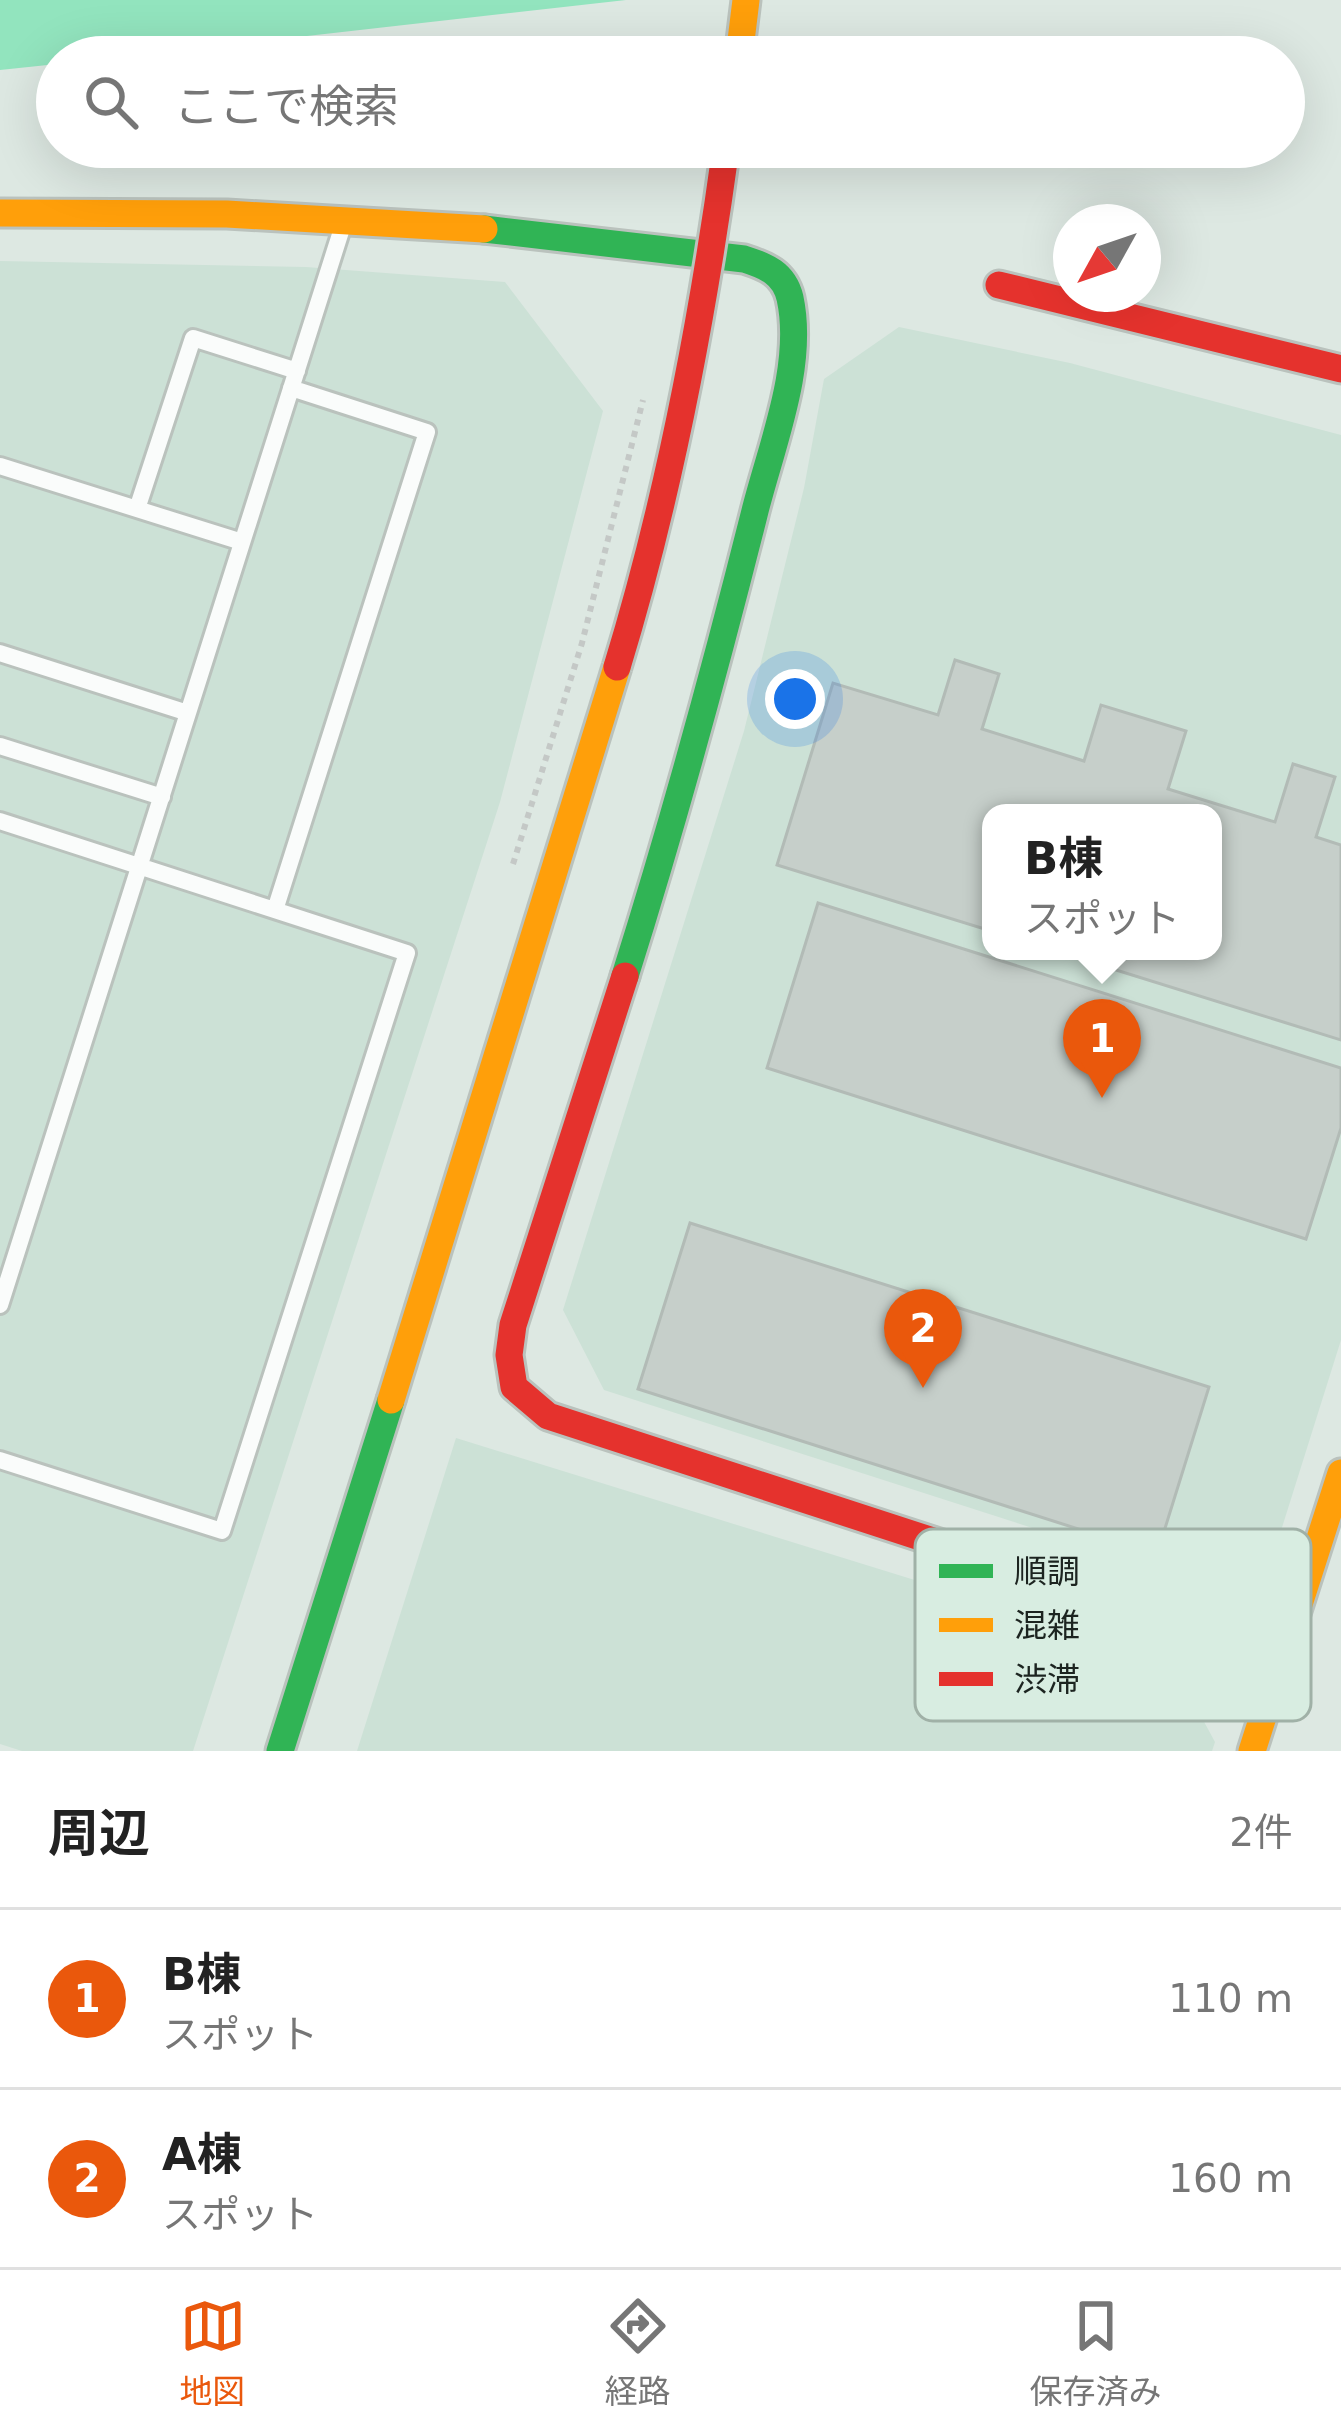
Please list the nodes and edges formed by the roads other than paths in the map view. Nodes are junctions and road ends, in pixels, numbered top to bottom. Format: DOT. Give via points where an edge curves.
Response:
graph roads {
  1 [pos="746,0"];
  2 [pos="742,36"];
  3 [pos="723,168"];
  4 [pos="0,213"];
  5 [pos="345,218"];
  6 [pos="999,285"];
  7 [pos="1341,369"];
  8 [pos="294,380"];
  9 [pos="0,466"];
  10 [pos="137,509"];
  11 [pos="242,542"];
  12 [pos="0,653"];
  13 [pos="188,713"];
  14 [pos="0,746"];
  15 [pos="162,797"];
  16 [pos="0,821"];
  17 [pos="140,866"];
  18 [pos="275,910"];
  19 [pos="0,1305"];
  20 [pos="0,1460"];
  21 [pos="1341,1473"];
  22 [pos="915,1535"];
  23 [pos="1311,1567"];
  24 [pos="1262,1721"];
  25 [pos="280,1751"];
  26 [pos="1252,1751"];
  1 -- 2 [label="street"];
  3 -- 25 [label="street, bridge" via="655,543"];
  4 -- 5 [label="street"];
  5 -- 8 [label="lane"];
  5 -- 22 [label="street" via="660,246 764,266 790,296 790,345 725,634 509,1355 514,1387 548,1416"];
  6 -- 7 [label="street"];
  8 -- 10 [label="lane" via="193,338"];
  8 -- 11 [label="lane"];
  8 -- 18 [label="lane" via="427,432"];
  9 -- 10 [label="lane"];
  10 -- 11 [label="lane"];
  11 -- 13 [label="lane"];
  12 -- 13 [label="lane"];
  13 -- 15 [label="lane"];
  14 -- 15 [label="lane"];
  15 -- 17 [label="lane"];
  16 -- 17 [label="lane"];
  17 -- 18 [label="lane"];
  17 -- 19 [label="lane"];
  18 -- 20 [label="lane" via="406,953 222,1531"];
  21 -- 23 [label="street"];
  24 -- 26 [label="street"];
}
